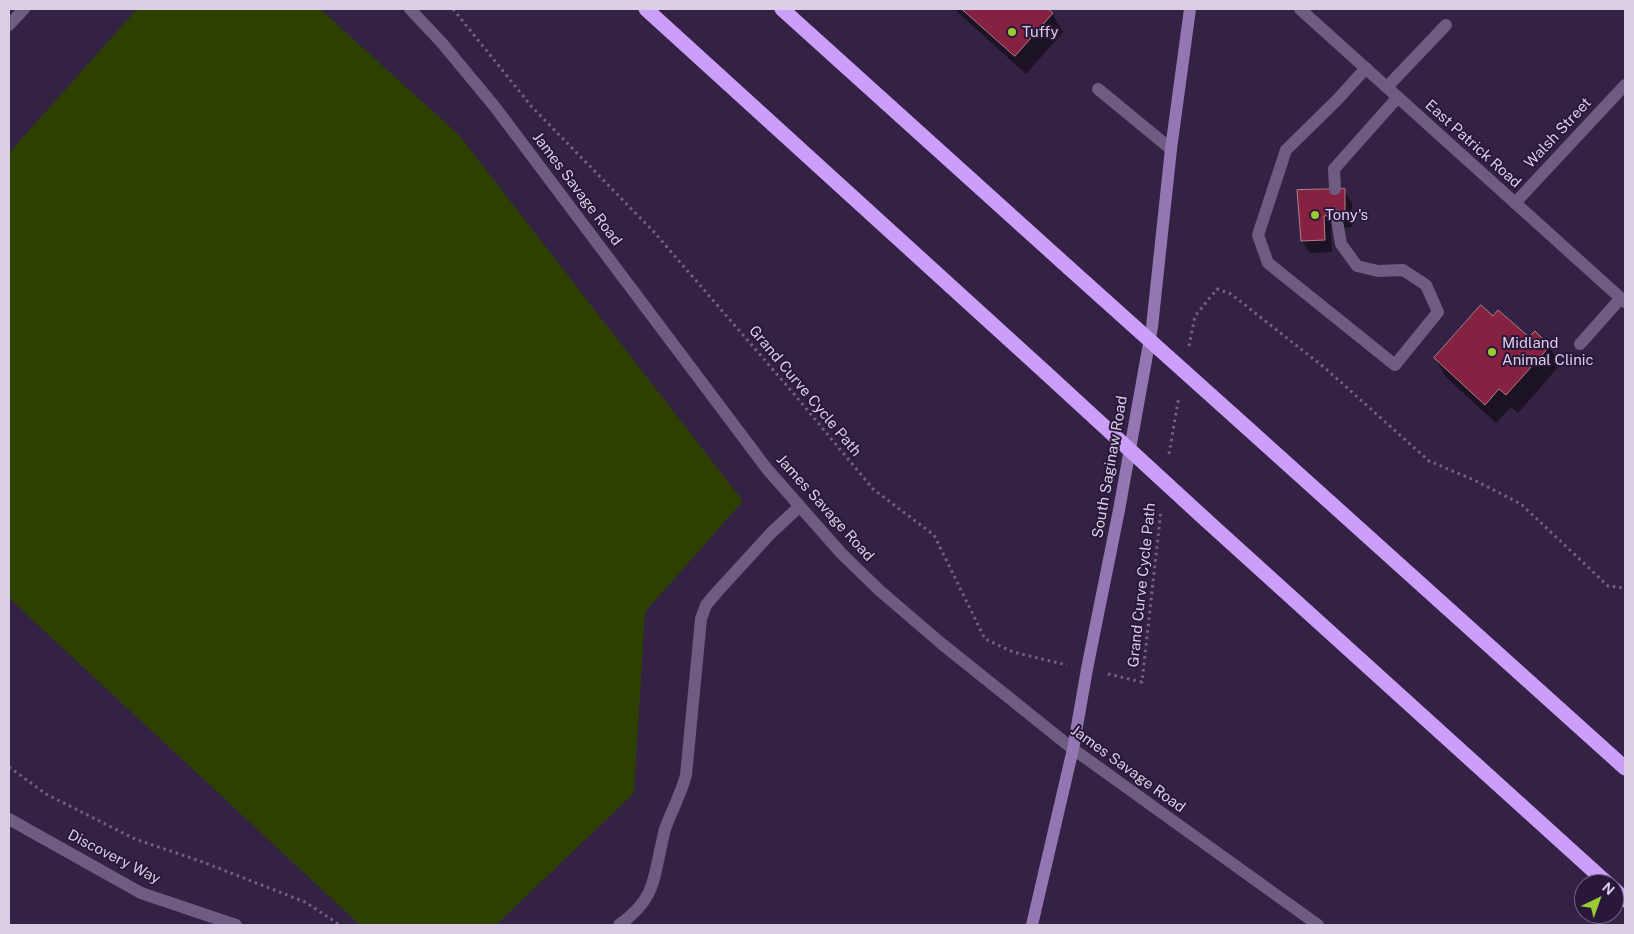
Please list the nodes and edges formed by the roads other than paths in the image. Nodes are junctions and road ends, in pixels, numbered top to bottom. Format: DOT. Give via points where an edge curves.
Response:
graph roads {
  1 [pos="24,9"];
  2 [pos="410,9"];
  3 [pos="646,9"];
  4 [pos="782,9"];
  5 [pos="1190,9"];
  6 [pos="1300,9"];
  7 [pos="9,25"];
  8 [pos="1446,25"];
  9 [pos="1366,68"];
  10 [pos="1625,86"];
  11 [pos="1387,87"];
  12 [pos="1098,89"];
  13 [pos="1398,97"];
  14 [pos="1171,149"];
  15 [pos="1335,189"];
  16 [pos="1515,203"];
  17 [pos="1336,215"];
  18 [pos="1623,300"];
  19 [pos="1580,344"];
  20 [pos="799,507"];
  21 [pos="1073,749"];
  22 [pos="1625,768"];
  23 [pos="9,820"];
  24 [pos="1597,874"];
  25 [pos="236,925"];
  26 [pos="619,925"];
  27 [pos="1032,925"];
  28 [pos="1318,925"];
  1 -- 7 [label="street"];
  2 -- 20 [label="street, James Savage Road" via="495,107 766,468"];
  3 -- 24 [label="highway, bridge"];
  4 -- 22 [label="highway, bridge"];
  5 -- 14 [label="main road, South Saginaw Road"];
  6 -- 9 [label="street, East Patrick Road"];
  8 -- 11 [label="street"];
  9 -- 11 [label="street, East Patrick Road"];
  9 -- 17 [label="street" via="1286,150 1258,235 1268,264 1395,365 1438,312 1426,285 1403,270 1378,271 1357,266 1341,244"];
  10 -- 16 [label="street, Walsh Street"];
  11 -- 13 [label="street, East Patrick Road"];
  12 -- 14 [label="street"];
  13 -- 15 [label="street" via="1334,169"];
  13 -- 16 [label="street, East Patrick Road"];
  14 -- 21 [label="main road, South Saginaw Road" via="1152,328"];
  16 -- 18 [label="street, East Patrick Road"];
  18 -- 19 [label="street"];
  20 -- 21 [label="street, James Savage Road" via="886,595 1005,697"];
  20 -- 26 [label="street" via="706,605 701,618 682,791 665,830 654,884 645,902"];
  21 -- 27 [label="main road, South Saginaw Road"];
  21 -- 28 [label="street, James Savage Road"];
  23 -- 25 [label="street, Discovery Way" via="141,892"];
}
